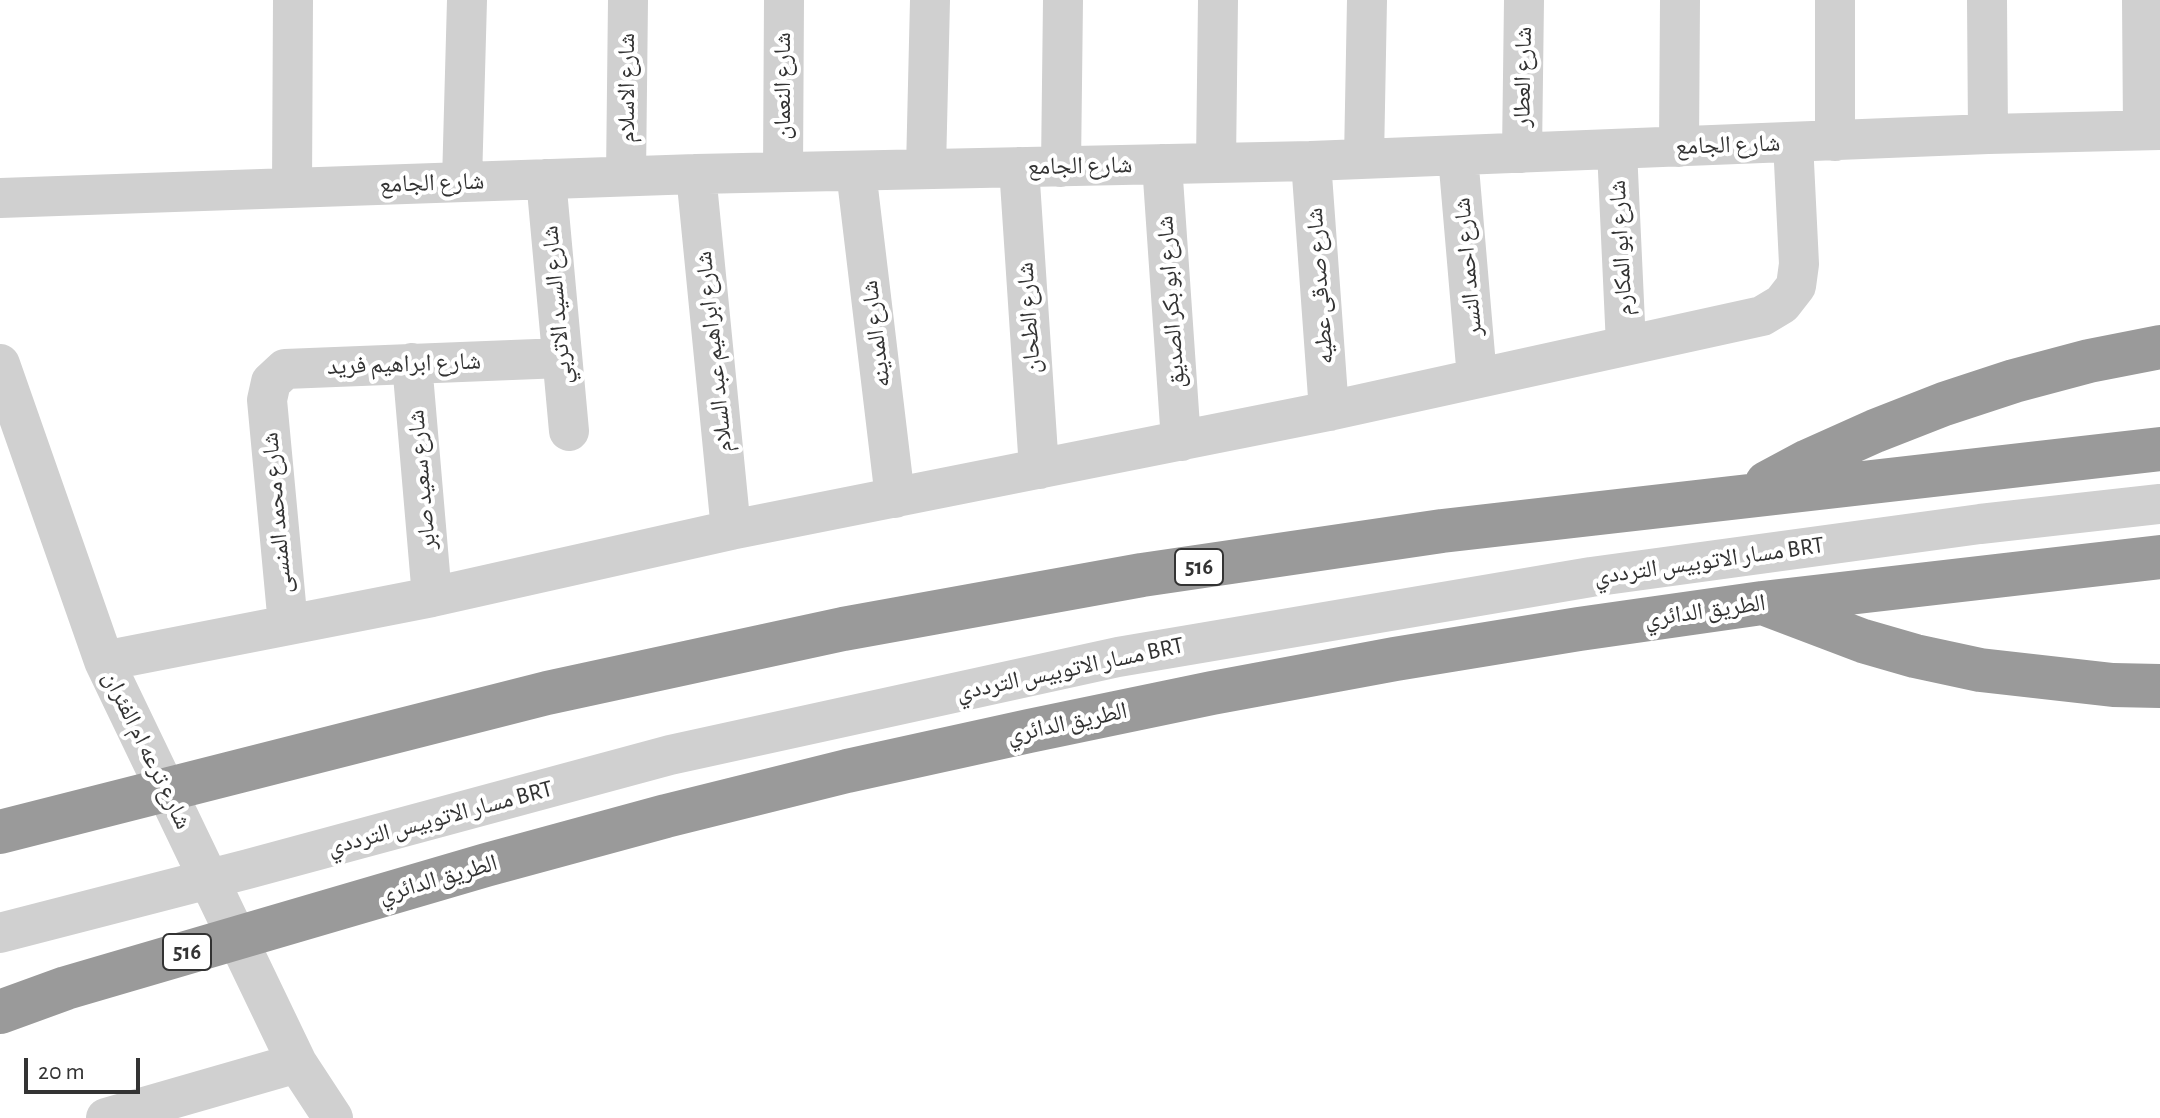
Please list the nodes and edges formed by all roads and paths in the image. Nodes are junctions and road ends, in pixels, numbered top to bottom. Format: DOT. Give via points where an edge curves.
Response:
graph roads {
  1 [pos="293,0"];
  2 [pos="467,0"];
  3 [pos="628,0"];
  4 [pos="784,0"];
  5 [pos="930,0"];
  6 [pos="1063,0"];
  7 [pos="1218,0"];
  8 [pos="1367,0"];
  9 [pos="1524,0"];
  10 [pos="1680,0"];
  11 [pos="1835,0"];
  12 [pos="1987,0"];
  13 [pos="2142,0"];
  14 [pos="2151,130"];
  15 [pos="1988,134"];
  16 [pos="1835,141"];
  17 [pos="1793,142"];
  18 [pos="1679,147"];
  19 [pos="1617,150"];
  20 [pos="1522,153"];
  21 [pos="1458,156"];
  22 [pos="1364,159"];
  23 [pos="1311,161"];
  24 [pos="1216,163"];
  25 [pos="1162,164"];
  26 [pos="1019,167"];
  27 [pos="1061,167"];
  28 [pos="926,169"];
  29 [pos="856,171"];
  30 [pos="783,172"];
  31 [pos="696,174"];
  32 [pos="626,176"];
  33 [pos="546,179"];
  34 [pos="462,182"];
  35 [pos="292,188"];
  36 [pos="0,198"];
  37 [pos="1626,345"];
  38 [pos="2160,347"];
  39 [pos="562,358"];
  40 [pos="412,363"];
  41 [pos="0,364"];
  42 [pos="1477,378"];
  43 [pos="267,400"];
  44 [pos="1329,411"];
  45 [pos="569,431"];
  46 [pos="1181,441"];
  47 [pos="2160,449"];
  48 [pos="1039,469"];
  49 [pos="1744,496"];
  50 [pos="895,498"];
  51 [pos="2160,504"];
  52 [pos="731,530"];
  53 [pos="2160,557"];
  54 [pos="432,597"];
  55 [pos="1762,603"];
  56 [pos="288,625"];
  57 [pos="104,661"];
  58 [pos="2160,686"];
  59 [pos="7,830"];
  60 [pos="0,933"];
  61 [pos="0,1012"];
  62 [pos="297,1063"];
  63 [pos="185,1107"];
  64 [pos="106,1118"];
  65 [pos="333,1118"];
  1 -- 35 [label="street"];
  2 -- 34 [label="street"];
  3 -- 32 [label="street, شارع الاسلام"];
  4 -- 30 [label="street, شارع النعمان"];
  5 -- 28 [label="street"];
  6 -- 27 [label="street"];
  7 -- 24 [label="street"];
  8 -- 22 [label="street"];
  9 -- 20 [label="street, شارع العطار"];
  10 -- 18 [label="street"];
  11 -- 16 [label="street"];
  12 -- 15 [label="street"];
  13 -- 14 [label="street"];
  14 -- 15 [label="street, شارع الجامع"];
  15 -- 16 [label="street, شارع الجامع"];
  16 -- 17 [label="street, شارع الجامع"];
  17 -- 18 [label="street, شارع الجامع"];
  17 -- 37 [label="street" via="1799,264 1796,286 1782,304 1762,316"];
  18 -- 19 [label="street, شارع الجامع"];
  19 -- 20 [label="street, شارع الجامع"];
  19 -- 37 [label="street, شارع ابو المكارم"];
  20 -- 21 [label="street, شارع الجامع"];
  21 -- 22 [label="street, شارع الجامع"];
  21 -- 42 [label="street, شارع احمد النسر"];
  22 -- 23 [label="street, شارع الجامع"];
  23 -- 24 [label="street, شارع الجامع"];
  23 -- 44 [label="street, شارع صدقى عطيه"];
  24 -- 25 [label="street, شارع الجامع"];
  25 -- 27 [label="street, شارع الجامع"];
  25 -- 46 [label="street, شارع ابو بكر الصديق"];
  26 -- 27 [label="street, شارع الجامع"];
  26 -- 28 [label="street, شارع الجامع"];
  26 -- 48 [label="street, شارع الطحان"];
  28 -- 29 [label="street, شارع الجامع"];
  29 -- 30 [label="street, شارع الجامع"];
  29 -- 50 [label="street, شارع المدينه"];
  30 -- 31 [label="street, شارع الجامع"];
  31 -- 32 [label="street, شارع الجامع"];
  31 -- 52 [label="street, شارع ابراهيم عبد السلام"];
  32 -- 33 [label="street, شارع الجامع"];
  33 -- 34 [label="street, شارع الجامع"];
  33 -- 39 [label="street, شارع السيد الاتربي"];
  34 -- 35 [label="street, شارع الجامع"];
  35 -- 36 [label="street, شارع الجامع"];
  37 -- 42 [label="street"];
  38 -- 49 [label="highway" via="2089,361 1944,404 1808,461"];
  39 -- 40 [label="street, شارع ابراهيم فريد"];
  39 -- 45 [label="street, شارع السيد الاتربي"];
  40 -- 43 [label="street, شارع ابراهيم فريد" via="285,369 271,382"];
  40 -- 54 [label="street, شارع سعيد صابر"];
  41 -- 57 [label="street, شارع ترعه ام الفئران"];
  42 -- 44 [label="street"];
  43 -- 56 [label="street, شارع محمد المنسى"];
  44 -- 46 [label="street"];
  46 -- 48 [label="street"];
  47 -- 49 [label="highway, 516"];
  48 -- 50 [label="street"];
  49 -- 59 [label="highway, 516" via="1411,535 1142,575 891,621 547,693"];
  50 -- 52 [label="street"];
  51 -- 60 [label="street, مسار الاتوبيس الترددي BRT" via="1591,577 1118,657 670,755"];
  52 -- 54 [label="street"];
  53 -- 55 [label="highway, الطريق الدائري / 516"];
  54 -- 56 [label="street"];
  55 -- 58 [label="highway" via="1863,641 1980,670"];
  55 -- 61 [label="highway, الطريق الدائري / 516" via="1395,659 847,771 486,865"];
  56 -- 57 [label="street"];
  57 -- 62 [label="street, شارع ترعه ام الفئران"];
  62 -- 63 [label="street"];
  62 -- 65 [label="street, شارع ترعه ام الفئران"];
  63 -- 64 [label="street"];
}
